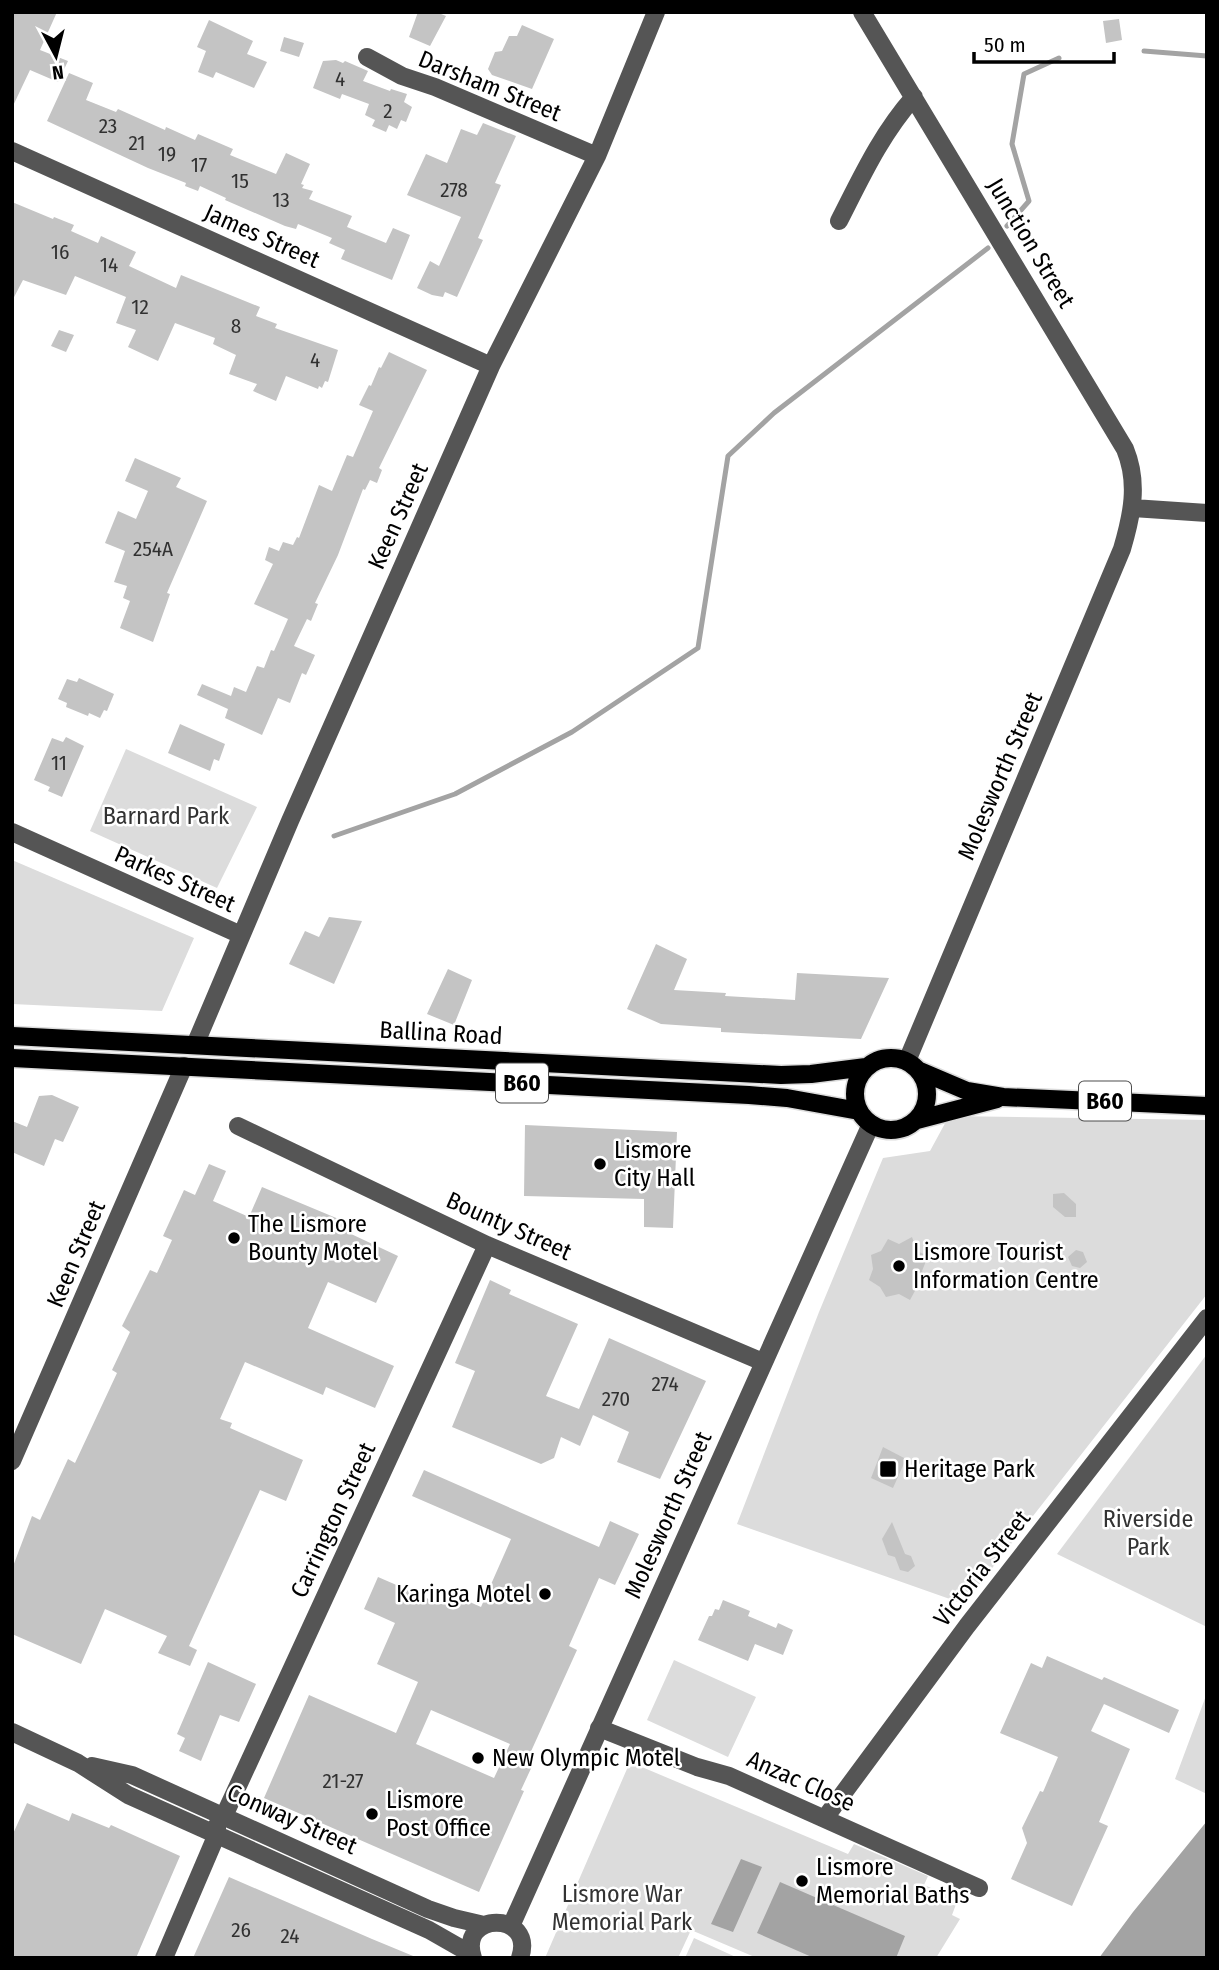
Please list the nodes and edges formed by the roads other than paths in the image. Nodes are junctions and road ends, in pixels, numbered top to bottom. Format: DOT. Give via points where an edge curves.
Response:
graph roads {
  1 [pos="656,12"];
  2 [pos="862,12"];
  3 [pos="367,57"];
  4 [pos="914,97"];
  5 [pos="12,151"];
  6 [pos="597,156"];
  7 [pos="839,221"];
  8 [pos="491,366"];
  9 [pos="1133,508"];
  10 [pos="1207,513"];
  11 [pos="12,832"];
  12 [pos="241,935"];
  13 [pos="12,1036"];
  14 [pos="195,1045"];
  15 [pos="12,1058"];
  16 [pos="184,1066"];
  17 [pos="914,1066"];
  18 [pos="866,1067"];
  19 [pos="1003,1097"];
  20 [pos="1207,1106"];
  21 [pos="865,1117"];
  22 [pos="917,1119"];
  23 [pos="238,1126"];
  24 [pos="487,1245"];
  25 [pos="1207,1318"];
  26 [pos="763,1362"];
  27 [pos="12,1461"];
  28 [pos="599,1728"];
  29 [pos="12,1732"];
  30 [pos="78,1762"];
  31 [pos="132,1775"];
  32 [pos="224,1815"];
  33 [pos="825,1818"];
  34 [pos="217,1834"];
  35 [pos="979,1888"];
  36 [pos="484,1925"];
  37 [pos="510,1926"];
  38 [pos="472,1956"];
  39 [pos="164,1958"];
  40 [pos="520,1958"];
  1 -- 6 [label="street, Keen Street"];
  2 -- 4 [label="street, Junction Street"];
  3 -- 6 [label="street, Darsham Street" via="402,76"];
  4 -- 7 [label="street" via="881,139"];
  4 -- 9 [label="street, Junction Street" via="1125,449 1133,475"];
  5 -- 8 [label="street, James Street"];
  6 -- 8 [label="street, Keen Street"];
  8 -- 12 [label="street, Keen Street"];
  9 -- 10 [label="street"];
  9 -- 17 [label="street, Molesworth Street" via="1122,549"];
  11 -- 12 [label="street, Parkes Street"];
  12 -- 14 [label="street, Keen Street"];
  13 -- 14 [label="main road, Ballina Road / B60"];
  14 -- 18 [label="main road, Ballina Road / B60" via="781,1075"];
  15 -- 16 [label="main road, Ballina Road / B60"];
  16 -- 21 [label="main road, Ballina Road / B60" via="749,1095 787,1098"];
  16 -- 27 [label="street, Keen Street"];
  17 -- 18 [label="main road, B60" via="886,1058"];
  17 -- 19 [label="main road, B60" via="967,1091"];
  17 -- 22 [label="main road" via="928,1091"];
  18 -- 21 [label="main road" via="855,1092"];
  19 -- 20 [label="main road, B60"];
  19 -- 22 [label="main road, B60"];
  21 -- 22 [label="main road, B60" via="880,1128 900,1129"];
  21 -- 26 [label="street, Molesworth Street"];
  23 -- 24 [label="street, Bounty Street"];
  24 -- 26 [label="street, Bounty Street"];
  24 -- 32 [label="street, Carrington Street"];
  25 -- 33 [label="street, Victoria Street" via="967,1626"];
  26 -- 28 [label="street, Molesworth Street"];
  28 -- 33 [label="street, Anzac Close" via="729,1776"];
  28 -- 37 [label="street, Molesworth Street"];
  29 -- 30 [label="street, Conway Street"];
  30 -- 31 [label="street, Conway Street"];
  30 -- 34 [label="street, Conway Street" via="128,1795"];
  31 -- 32 [label="street, Conway Street"];
  31 -- 34 [label="street" via="207,1814 216,1824"];
  32 -- 36 [label="street, Conway Street" via="429,1909"];
  33 -- 35 [label="street, Anzac Close"];
  34 -- 38 [label="street, Conway Street" via="429,1930"];
  34 -- 39 [label="street"];
  36 -- 37 [label="street, Conway Street"];
  36 -- 38 [label="street" via="473,1937"];
  37 -- 40 [label="street" via="521,1941"];
}
